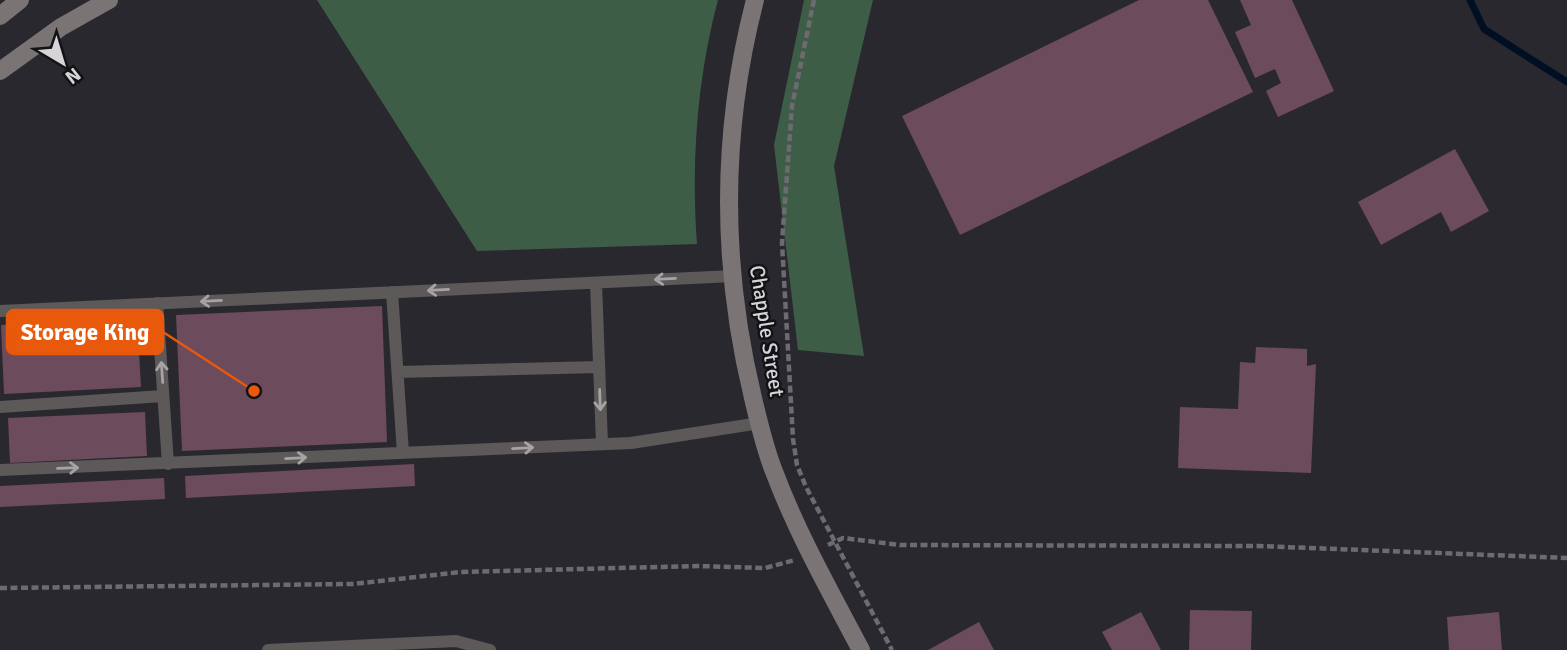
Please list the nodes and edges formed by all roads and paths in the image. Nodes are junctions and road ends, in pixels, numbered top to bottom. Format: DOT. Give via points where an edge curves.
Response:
graph roads {
  1 [pos="20,0"];
  2 [pos="109,0"];
  3 [pos="755,0"];
  4 [pos="814,0"];
  5 [pos="0,16"];
  6 [pos="0,71"];
  7 [pos="733,276"];
  8 [pos="596,283"];
  9 [pos="392,292"];
  10 [pos="157,303"];
  11 [pos="0,311"];
  12 [pos="599,367"];
  13 [pos="398,372"];
  14 [pos="163,396"];
  15 [pos="0,407"];
  16 [pos="760,423"];
  17 [pos="602,444"];
  18 [pos="403,453"];
  19 [pos="168,464"];
  20 [pos="0,470"];
  21 [pos="834,542"];
  22 [pos="811,553"];
  23 [pos="1567,558"];
  24 [pos="0,588"];
  25 [pos="268,650"];
  26 [pos="489,650"];
  27 [pos="861,650"];
  28 [pos="892,650"];
  1 -- 5 [label="street"];
  2 -- 6 [label="street" via="61,27"];
  3 -- 7 [label="street, Chapple Street" via="733,119 728,217"];
  4 -- 21 [label="path" via="792,106 782,243 793,439 806,487"];
  7 -- 8 [label="lane, one-way"];
  7 -- 16 [label="street, Chapple Street" via="744,360"];
  8 -- 9 [label="lane, one-way"];
  8 -- 12 [label="lane"];
  9 -- 10 [label="lane, one-way"];
  9 -- 13 [label="lane"];
  10 -- 11 [label="lane"];
  14 -- 10 [label="lane, one-way"];
  12 -- 13 [label="lane"];
  12 -- 17 [label="lane, one-way"];
  13 -- 18 [label="lane"];
  14 -- 15 [label="lane"];
  14 -- 19 [label="lane"];
  16 -- 17 [label="lane"];
  16 -- 22 [label="street, Chapple Street" via="774,473"];
  18 -- 17 [label="lane, one-way"];
  19 -- 18 [label="lane, one-way"];
  20 -- 19 [label="lane, one-way"];
  21 -- 22 [label="path"];
  21 -- 23 [label="path" via="843,538 900,545 1259,546"];
  21 -- 28 [label="path"];
  22 -- 24 [label="path" via="765,568 460,572 353,584"];
  22 -- 27 [label="street, Chapple Street"];
  25 -- 26 [label="lane" via="456,641"];
}
